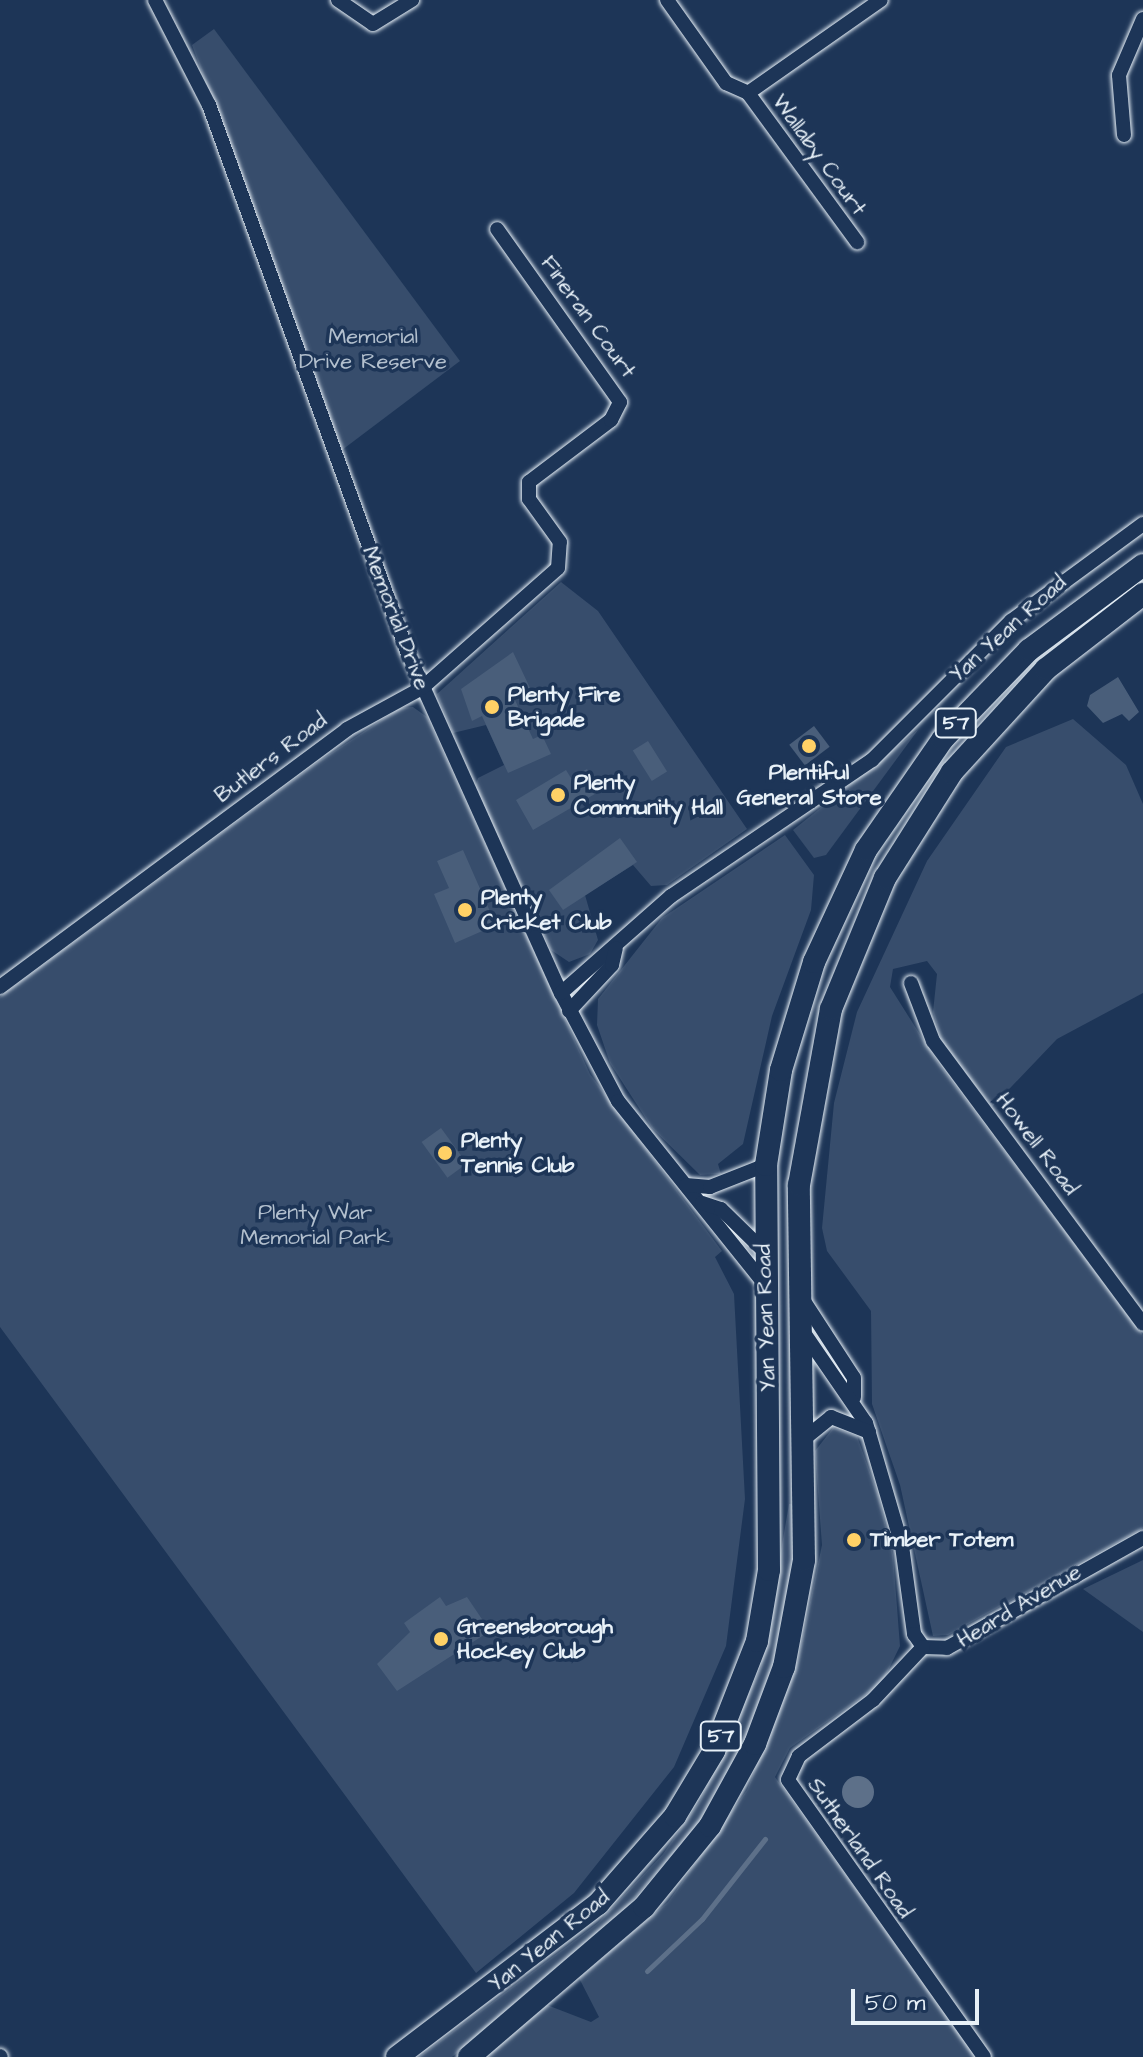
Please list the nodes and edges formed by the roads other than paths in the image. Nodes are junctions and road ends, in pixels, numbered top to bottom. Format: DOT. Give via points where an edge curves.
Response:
graph roads {
  1 [pos="155,0"];
  2 [pos="338,0"];
  3 [pos="412,0"];
  4 [pos="667,0"];
  5 [pos="881,0"];
  6 [pos="1143,19"];
  7 [pos="748,93"];
  8 [pos="1124,135"];
  9 [pos="497,229"];
  10 [pos="857,242"];
  11 [pos="1143,524"];
  12 [pos="562,561"];
  13 [pos="1143,565"];
  14 [pos="1143,594"];
  15 [pos="422,688"];
  16 [pos="616,948"];
  17 [pos="911,983"];
  18 [pos="0,987"];
  19 [pos="561,993"];
  20 [pos="569,1011"];
  21 [pos="766,1165"];
  22 [pos="686,1185"];
  23 [pos="702,1203"];
  24 [pos="763,1250"];
  25 [pos="763,1282"];
  26 [pos="798,1293"];
  27 [pos="1143,1324"];
  28 [pos="802,1330"];
  29 [pos="854,1397"];
  30 [pos="869,1432"];
  31 [pos="804,1439"];
  32 [pos="1143,1538"];
  33 [pos="923,1647"];
  34 [pos="397,2057"];
  35 [pos="469,2057"];
  36 [pos="984,2057"];
  1 -- 15 [label="street, Memorial Drive" via="209,105"];
  2 -- 3 [label="street" via="373,24"];
  4 -- 7 [label="street, Wallaby Court" via="726,83"];
  5 -- 7 [label="street"];
  6 -- 8 [label="street" via="1119,75"];
  7 -- 10 [label="street, Wallaby Court"];
  9 -- 12 [label="street, Fineran Court" via="620,402 611,420 526,490 560,542"];
  11 -- 16 [label="street, Yan Yean Road" via="1011,621 872,760 671,896"];
  12 -- 15 [label="street, Butlers Road"];
  13 -- 21 [label="main road, Yan Yean Road / 57" via="1000,676 923,763 881,825 801,996"];
  14 -- 26 [label="main road, Yan Yean Road / 57" via="1055,661 981,737 879,889 842,977 814,1076 799,1185"];
  15 -- 18 [label="street, Butlers Road" via="347,729"];
  15 -- 19 [label="street, Memorial Drive"];
  16 -- 19 [label="street, Yan Yean Road"];
  16 -- 20 [label="street, Yan Yean Road" via="606,972"];
  17 -- 27 [label="street, Howell Road" via="933,1041"];
  19 -- 20 [label="street, Memorial Drive"];
  20 -- 22 [label="street, Memorial Drive" via="618,1101"];
  21 -- 22 [label="street" via="710,1187"];
  21 -- 24 [label="main road, Yan Yean Road / 57"];
  22 -- 23 [label="street, Memorial Drive"];
  23 -- 24 [label="street, Memorial Drive" via="721,1209"];
  23 -- 25 [label="street, Memorial Drive" via="708,1221"];
  24 -- 25 [label="main road, Yan Yean Road / 57"];
  24 -- 26 [label="main road"];
  25 -- 28 [label="main road, Memorial Drive"];
  25 -- 34 [label="main road, Yan Yean Road / 57" via="769,1570 757,1641 726,1725 695,1786 623,1880 572,1927"];
  26 -- 28 [label="main road, Yan Yean Road / 57"];
  26 -- 29 [label="street" via="854,1378"];
  28 -- 29 [label="street"];
  28 -- 31 [label="main road, Yan Yean Road / 57"];
  29 -- 30 [label="street"];
  30 -- 31 [label="street" via="831,1417"];
  30 -- 33 [label="street" via="899,1534 914,1634"];
  31 -- 35 [label="main road, Yan Yean Road / 57" via="806,1532 795,1616 775,1692 743,1768 710,1826 644,1907"];
  32 -- 33 [label="street, Heard Avenue" via="947,1648"];
  33 -- 36 [label="street, Sutherland Road" via="873,1700 792,1764 789,1787"];
}
